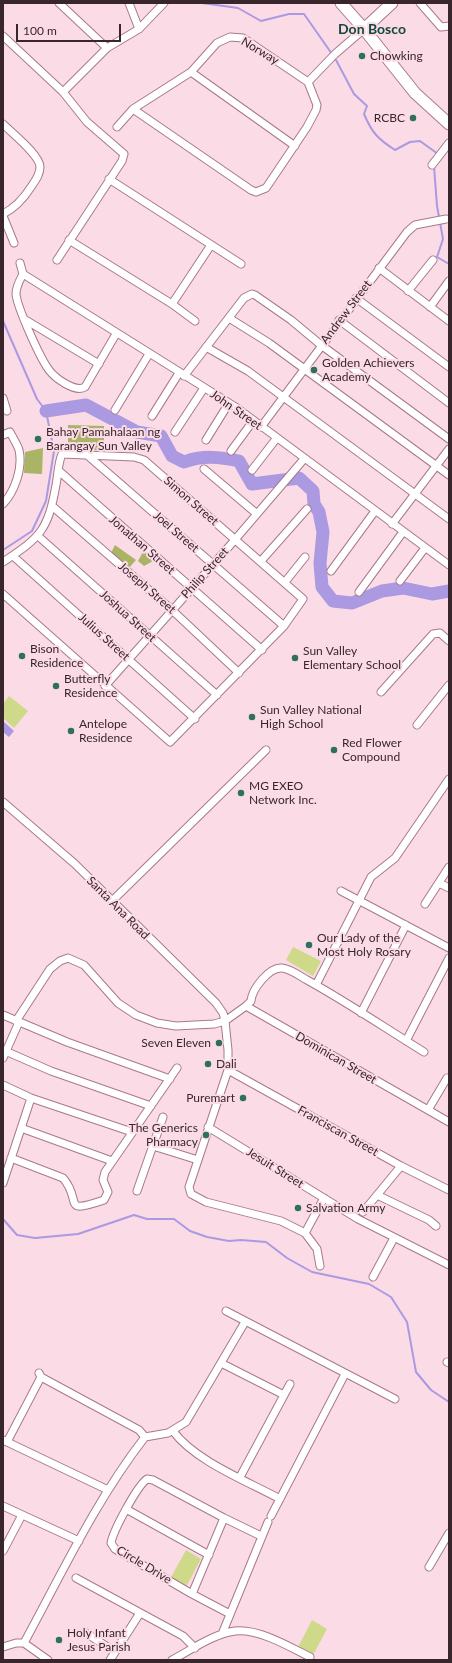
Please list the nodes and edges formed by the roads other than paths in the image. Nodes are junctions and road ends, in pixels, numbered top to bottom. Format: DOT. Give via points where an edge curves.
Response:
graph roads {
  1 [pos="59,3"];
  2 [pos="129,3"];
  3 [pos="164,3"];
  4 [pos="341,3"];
  5 [pos="392,3"];
  6 [pos="420,3"];
  7 [pos="449,26"];
  8 [pos="139,29"];
  9 [pos="364,29"];
  10 [pos="3,36"];
  11 [pos="107,48"];
  12 [pos="190,72"];
  13 [pos="308,82"];
  14 [pos="63,92"];
  15 [pos="133,109"];
  16 [pos="3,124"];
  17 [pos="449,124"];
  18 [pos="117,127"];
  19 [pos="449,143"];
  20 [pos="295,146"];
  21 [pos="432,165"];
  22 [pos="109,179"];
  23 [pos="3,215"];
  24 [pos="445,220"];
  25 [pos="69,240"];
  26 [pos="14,243"];
  27 [pos="212,245"];
  28 [pos="57,260"];
  29 [pos="432,260"];
  30 [pos="20,263"];
  31 [pos="241,264"];
  32 [pos="379,268"];
  33 [pos="23,274"];
  34 [pos="449,281"];
  35 [pos="408,291"];
  36 [pos="356,298"];
  37 [pos="172,304"];
  38 [pos="430,307"];
  39 [pos="24,318"];
  40 [pos="229,318"];
  41 [pos="339,320"];
  42 [pos="449,321"];
  43 [pos="195,322"];
  44 [pos="116,334"];
  45 [pos="320,345"];
  46 [pos="206,347"];
  47 [pos="149,354"];
  48 [pos="99,364"];
  49 [pos="449,367"];
  50 [pos="303,369"];
  51 [pos="181,374"];
  52 [pos="204,388"];
  53 [pos="282,397"];
  54 [pos="3,398"];
  55 [pos="229,403"];
  56 [pos="449,403"];
  57 [pos="115,410"];
  58 [pos="7,411"];
  59 [pos="152,416"];
  60 [pos="253,421"];
  61 [pos="261,427"];
  62 [pos="175,432"];
  63 [pos="7,434"];
  64 [pos="276,439"];
  65 [pos="449,439"];
  66 [pos="206,440"];
  67 [pos="449,449"];
  68 [pos="232,451"];
  69 [pos="86,454"];
  70 [pos="304,459"];
  71 [pos="436,466"];
  72 [pos="204,469"];
  73 [pos="252,470"];
  74 [pos="59,471"];
  75 [pos="449,475"];
  76 [pos="414,494"];
  77 [pos="3,504"];
  78 [pos="52,506"];
  79 [pos="307,509"];
  80 [pos="375,511"];
  81 [pos="257,514"];
  82 [pos="449,519"];
  83 [pos="392,524"];
  84 [pos="402,532"];
  85 [pos="38,536"];
  86 [pos="236,539"];
  87 [pos="425,548"];
  88 [pos="13,556"];
  89 [pos="305,557"];
  90 [pos="261,561"];
  91 [pos="3,562"];
  92 [pos="213,564"];
  93 [pos="449,565"];
  94 [pos="331,571"];
  95 [pos="400,581"];
  96 [pos="285,582"];
  97 [pos="192,588"];
  98 [pos="358,592"];
  99 [pos="3,594"];
  100 [pos="172,610"];
  101 [pos="284,626"];
  102 [pos="149,636"];
  103 [pos="449,641"];
  104 [pos="262,650"];
  105 [pos="128,659"];
  106 [pos="239,673"];
  107 [pos="449,685"];
  108 [pos="105,686"];
  109 [pos="381,692"];
  110 [pos="217,696"];
  111 [pos="195,719"];
  112 [pos="418,725"];
  113 [pos="266,750"];
  114 [pos="449,779"];
  115 [pos="446,791"];
  116 [pos="3,802"];
  117 [pos="449,867"];
  118 [pos="439,883"];
  119 [pos="449,888"];
  120 [pos="341,891"];
  121 [pos="112,901"];
  122 [pos="360,901"];
  123 [pos="426,904"];
  124 [pos="406,925"];
  125 [pos="449,948"];
  126 [pos="449,958"];
  127 [pos="316,985"];
  128 [pos="248,1002"];
  129 [pos="361,1013"];
  130 [pos="3,1015"];
  131 [pos="225,1021"];
  132 [pos="19,1022"];
  133 [pos="406,1041"];
  134 [pos="424,1052"];
  135 [pos="4,1053"];
  136 [pos="177,1068"];
  137 [pos="228,1070"];
  138 [pos="447,1078"];
  139 [pos="170,1079"];
  140 [pos="3,1085"];
  141 [pos="31,1098"];
  142 [pos="151,1106"];
  143 [pos="428,1110"];
  144 [pos="163,1117"];
  145 [pos="449,1122"];
  146 [pos="208,1127"];
  147 [pos="21,1128"];
  148 [pos="132,1132"];
  149 [pos="153,1146"];
  150 [pos="11,1158"];
  151 [pos="198,1160"];
  152 [pos="112,1161"];
  153 [pos="401,1166"];
  154 [pos="3,1183"];
  155 [pos="449,1190"];
  156 [pos="137,1191"];
  157 [pos="377,1194"];
  158 [pos="324,1198"];
  159 [pos="363,1212"];
  160 [pos="436,1226"];
  161 [pos="305,1233"];
  162 [pos="394,1238"];
  163 [pos="449,1265"];
  164 [pos="320,1266"];
  165 [pos="373,1277"];
  166 [pos="226,1311"];
  167 [pos="245,1322"];
  168 [pos="221,1363"];
  169 [pos="345,1374"];
  170 [pos="290,1384"];
  171 [pos="284,1395"];
  172 [pos="395,1399"];
  173 [pos="173,1432"];
  174 [pos="145,1437"];
  175 [pos="5,1441"];
  176 [pos="240,1477"];
  177 [pos="108,1490"];
  178 [pos="280,1499"];
  179 [pos="3,1506"];
  180 [pos="126,1509"];
  181 [pos="22,1515"];
  182 [pos="224,1518"];
  183 [pos="449,1533"];
  184 [pos="261,1536"];
  185 [pos="79,1541"];
  186 [pos="3,1551"];
  187 [pos="209,1555"];
  188 [pos="429,1567"];
  189 [pos="76,1578"];
  190 [pos="192,1594"];
  191 [pos="140,1613"];
  192 [pos="230,1614"];
  193 [pos="86,1633"];
  194 [pos="222,1634"];
  195 [pos="24,1643"];
  196 [pos="3,1647"];
  197 [pos="195,1648"];
  198 [pos="115,1652"];
  199 [pos="310,1657"];
  200 [pos="48,1660"];
  201 [pos="110,1660"];
  202 [pos="172,1660"];
  1 -- 11 [label="street"];
  2 -- 8 [label="street"];
  3 -- 8 [label="street"];
  4 -- 9 [label="main road"];
  5 -- 9 [label="main road"];
  6 -- 7 [label="street" via="441,27"];
  8 -- 11 [label="street"];
  9 -- 13 [label="street"];
  9 -- 17 [label="main road" via="415,92"];
  10 -- 14 [label="street"];
  11 -- 14 [label="street"];
  12 -- 13 [label="street, Norway" via="217,43 230,37 237,37 262,50"];
  12 -- 15 [label="street, Norway"];
  12 -- 20 [label="street"];
  13 -- 20 [label="street" via="317,105 316,110"];
  14 -- 22 [label="street" via="87,122 124,154"];
  15 -- 18 [label="street, Norway"];
  15 -- 20 [label="street" via="256,192 266,188"];
  16 -- 23 [label="street" via="36,156 40,166 39,176 25,195 12,210"];
  19 -- 21 [label="street"];
  22 -- 25 [label="street"];
  22 -- 27 [label="street"];
  23 -- 26 [label="street"];
  24 -- 32 [label="street, Andrew Street" via="415,225"];
  25 -- 28 [label="street"];
  25 -- 37 [label="street"];
  27 -- 31 [label="street"];
  27 -- 37 [label="street"];
  29 -- 35 [label="street"];
  30 -- 33 [label="street"];
  32 -- 35 [label="street"];
  32 -- 36 [label="street, Andrew Street"];
  33 -- 39 [label="street" via="16,293"];
  33 -- 44 [label="street, John Street"];
  34 -- 38 [label="street"];
  35 -- 38 [label="street"];
  36 -- 41 [label="street, Andrew Street"];
  36 -- 49 [label="street"];
  37 -- 43 [label="street"];
  38 -- 42 [label="street"];
  39 -- 48 [label="street"];
  39 -- 48 [label="street" via="47,368 68,385 85,387"];
  40 -- 45 [label="street" via="244,298 256,294"];
  40 -- 46 [label="street"];
  40 -- 50 [label="street" via="269,343"];
  41 -- 45 [label="street, Andrew Street"];
  41 -- 56 [label="street"];
  44 -- 47 [label="street, John Street"];
  44 -- 48 [label="street"];
  45 -- 50 [label="street, Andrew Street"];
  45 -- 65 [label="street"];
  46 -- 51 [label="street"];
  46 -- 53 [label="street" via="248,371"];
  47 -- 51 [label="street, John Street"];
  47 -- 57 [label="street"];
  50 -- 53 [label="street, Andrew Street"];
  50 -- 71 [label="street"];
  51 -- 52 [label="street, John Street"];
  51 -- 59 [label="street"];
  52 -- 55 [label="street, John Street"];
  52 -- 62 [label="street"];
  53 -- 61 [label="street, Andrew Street"];
  53 -- 76 [label="street"];
  54 -- 58 [label="street"];
  55 -- 60 [label="street, John Street"];
  55 -- 66 [label="street"];
  60 -- 61 [label="street, John Street"];
  60 -- 68 [label="street"];
  61 -- 64 [label="street, John Street"];
  63 -- 77 [label="street" via="18,450 19,466 14,486"];
  64 -- 70 [label="street, John Street"];
  64 -- 73 [label="street"];
  67 -- 71 [label="street"];
  69 -- 74 [label="street, Simon Street" via="64,454 60,458"];
  69 -- 86 [label="street, Simon Street" via="144,460"];
  69 -- 92 [label="street, Joel Street"];
  70 -- 80 [label="street, John Street"];
  70 -- 81 [label="street, Philip Street"];
  71 -- 75 [label="street"];
  71 -- 76 [label="street"];
  72 -- 81 [label="street"];
  74 -- 78 [label="street"];
  74 -- 97 [label="street, Jonathan Street"];
  76 -- 82 [label="street"];
  76 -- 83 [label="street"];
  78 -- 85 [label="street"];
  78 -- 100 [label="street, Joseph Street"];
  79 -- 90 [label="street"];
  80 -- 83 [label="street, John Street"];
  80 -- 94 [label="street"];
  81 -- 86 [label="street, Philip Street"];
  83 -- 84 [label="street, John Street"];
  84 -- 87 [label="street, John Street"];
  84 -- 98 [label="street"];
  85 -- 88 [label="street"];
  85 -- 102 [label="street, Joshua Street"];
  86 -- 90 [label="street, Simon Street"];
  86 -- 92 [label="street, Philip Street"];
  87 -- 93 [label="street, John Street"];
  87 -- 95 [label="street"];
  88 -- 91 [label="street"];
  88 -- 105 [label="street, Julius Street"];
  89 -- 96 [label="street"];
  90 -- 96 [label="street, Simon Street"];
  92 -- 97 [label="street, Philip Street"];
  92 -- 101 [label="street, Joel Street"];
  96 -- 101 [label="street, Simon Street" via="303,599"];
  97 -- 100 [label="street, Philip Street"];
  97 -- 104 [label="street, Jonathan Street"];
  99 -- 108 [label="street"];
  100 -- 102 [label="street, Philip Street"];
  100 -- 106 [label="street, Joseph Street"];
  101 -- 104 [label="street"];
  102 -- 105 [label="street, Philip Street"];
  102 -- 110 [label="street, Joshua Street"];
  103 -- 109 [label="street" via="440,633 433,634"];
  104 -- 106 [label="street"];
  105 -- 108 [label="street, Philip Street"];
  105 -- 111 [label="street, Julius Street"];
  106 -- 110 [label="street"];
  107 -- 112 [label="street"];
  108 -- 111 [label="street" via="170,742"];
  110 -- 111 [label="street"];
  113 -- 121 [label="street"];
  114 -- 115 [label="street"];
  115 -- 122 [label="street" via="396,858 372,877"];
  116 -- 121 [label="street, Santa Ana Road" via="75,864"];
  117 -- 118 [label="street"];
  118 -- 119 [label="street"];
  118 -- 123 [label="street"];
  120 -- 122 [label="street"];
  121 -- 131 [label="street, Santa Ana Road" via="216,1004"];
  122 -- 124 [label="street"];
  122 -- 127 [label="street"];
  124 -- 125 [label="street"];
  124 -- 129 [label="street"];
  126 -- 133 [label="street"];
  127 -- 128 [label="street" via="286,968 277,968 263,979"];
  127 -- 129 [label="street"];
  128 -- 131 [label="street"];
  128 -- 143 [label="street, Dominican Street"];
  129 -- 133 [label="street"];
  130 -- 132 [label="street"];
  131 -- 132 [label="street" via="176,1026 144,1019 118,1003 84,965 68,958 50,970 19,1014"];
  131 -- 137 [label="street"];
  132 -- 135 [label="street"];
  132 -- 139 [label="street"];
  133 -- 134 [label="street"];
  135 -- 142 [label="street"];
  136 -- 139 [label="street"];
  137 -- 146 [label="street"];
  137 -- 153 [label="street, Franciscan Street"];
  138 -- 143 [label="street"];
  139 -- 142 [label="street"];
  140 -- 141 [label="street"];
  141 -- 147 [label="street"];
  141 -- 148 [label="street"];
  142 -- 148 [label="street"];
  143 -- 145 [label="street, Dominican Street"];
  144 -- 149 [label="street"];
  146 -- 151 [label="street"];
  146 -- 158 [label="street, Jesuit Street"];
  147 -- 150 [label="street"];
  147 -- 152 [label="street"];
  148 -- 152 [label="street"];
  149 -- 151 [label="street"];
  149 -- 156 [label="street"];
  150 -- 152 [label="street" via="63,1178 74,1203 83,1207 104,1200 108,1196 103,1178"];
  150 -- 154 [label="street"];
  151 -- 161 [label="street" via="189,1187 191,1194 206,1202 281,1221"];
  153 -- 155 [label="street, Franciscan Street"];
  153 -- 157 [label="street"];
  157 -- 159 [label="street"];
  157 -- 160 [label="street"];
  158 -- 161 [label="street"];
  158 -- 162 [label="street, Jesuit Street"];
  161 -- 164 [label="street" via="317,1249"];
  162 -- 163 [label="street, Jesuit Street"];
  162 -- 165 [label="street"];
  166 -- 167 [label="street"];
  167 -- 168 [label="street"];
  167 -- 169 [label="street"];
  168 -- 171 [label="street"];
  168 -- 173 [label="street" via="186,1422"];
  169 -- 172 [label="street"];
  169 -- 178 [label="street"];
  170 -- 171 [label="street"];
  171 -- 176 [label="street"];
  173 -- 174 [label="street"];
  173 -- 176 [label="street" via="181,1442 199,1455"];
  174 -- 175 [label="street" via="139,1430 40,1375"];
  174 -- 177 [label="street"];
  175 -- 177 [label="street"];
  176 -- 178 [label="street"];
  177 -- 185 [label="street"];
  178 -- 184 [label="street"];
  179 -- 181 [label="street"];
  180 -- 182 [label="street, Circle Drive" via="144,1480 150,1479"];
  180 -- 187 [label="street"];
  180 -- 190 [label="street, Circle Drive" via="112,1539 113,1547"];
  181 -- 185 [label="street"];
  181 -- 186 [label="street"];
  182 -- 184 [label="street, Circle Drive"];
  182 -- 187 [label="street"];
  183 -- 188 [label="street"];
  184 -- 192 [label="street"];
  185 -- 195 [label="street"];
  187 -- 190 [label="street"];
  189 -- 191 [label="street"];
  190 -- 192 [label="street, Circle Drive"];
  191 -- 197 [label="street" via="183,1636"];
  191 -- 198 [label="street"];
  192 -- 194 [label="street"];
  193 -- 198 [label="street"];
  194 -- 197 [label="street"];
  194 -- 199 [label="street" via="235,1631 256,1632"];
  195 -- 196 [label="street"];
  195 -- 200 [label="street"];
  197 -- 202 [label="street"];
  198 -- 201 [label="street"];
}
